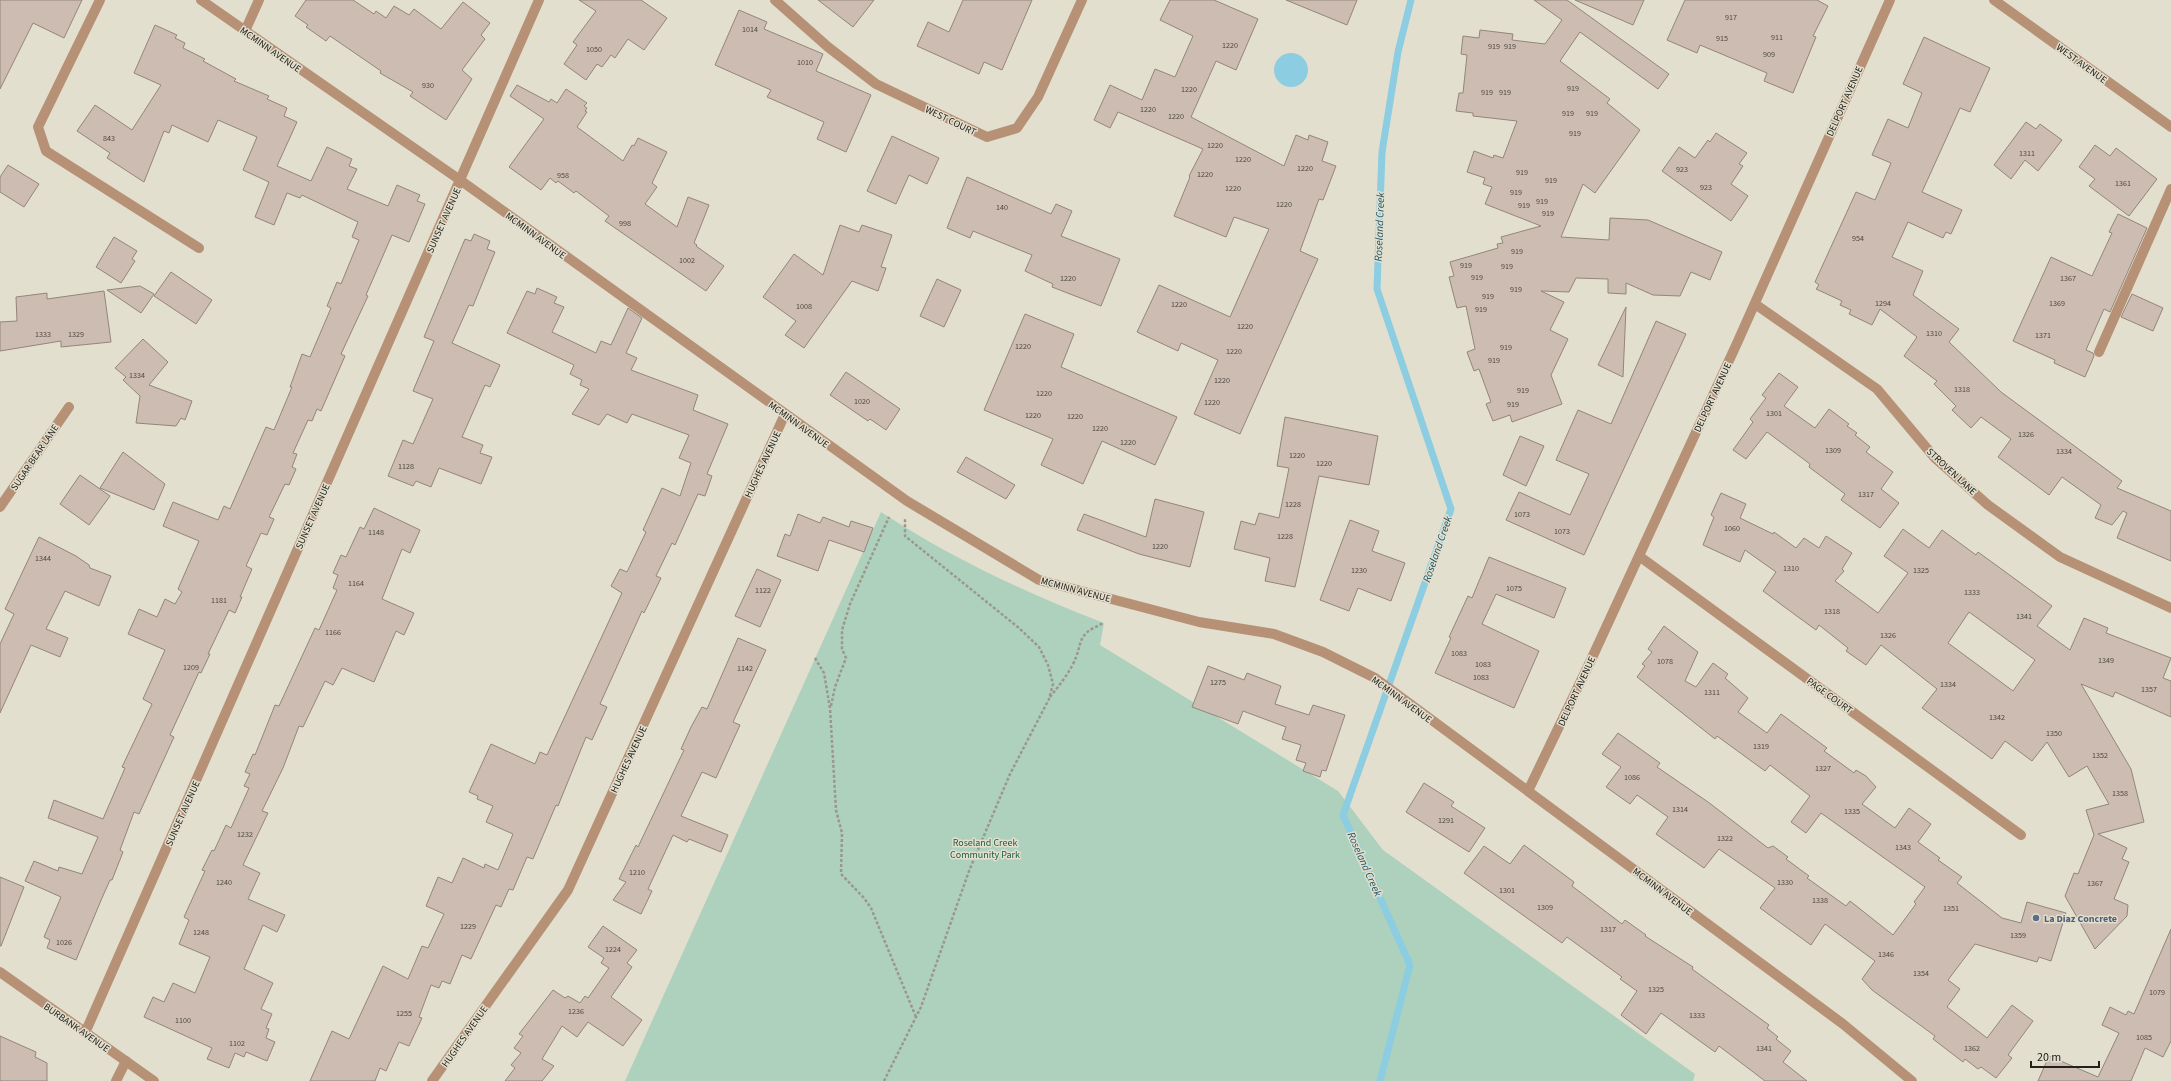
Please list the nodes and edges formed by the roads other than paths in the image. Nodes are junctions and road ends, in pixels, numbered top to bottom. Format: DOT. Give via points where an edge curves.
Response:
graph roads {
  1 [pos="100,0"];
  2 [pos="202,0"];
  3 [pos="260,0"];
  4 [pos="540,0"];
  5 [pos="775,0"];
  6 [pos="1082,0"];
  7 [pos="1890,0"];
  8 [pos="1994,0"];
  9 [pos="245,31"];
  10 [pos="2171,127"];
  11 [pos="460,180"];
  12 [pos="2171,189"];
  13 [pos="199,248"];
  14 [pos="1755,304"];
  15 [pos="2099,352"];
  16 [pos="69,407"];
  17 [pos="785,414"];
  18 [pos="0,507"];
  19 [pos="1639,556"];
  20 [pos="2171,608"];
  21 [pos="1528,791"];
  22 [pos="2021,835"];
  23 [pos="0,972"];
  24 [pos="85,1033"];
  25 [pos="126,1061"];
  26 [pos="116,1081"];
  27 [pos="154,1081"];
  28 [pos="432,1081"];
  29 [pos="1912,1081"];
  1 -- 13 [label="street" via="38,127 46,151"];
  2 -- 9 [label="street, MCMINN AVENUE"];
  3 -- 9 [label="street"];
  4 -- 11 [label="street, SUNSET AVENUE"];
  5 -- 6 [label="street, WEST COURT" via="828,47 876,84 987,137 1017,128 1038,97"];
  7 -- 14 [label="street, DELPORT AVENUE"];
  8 -- 10 [label="street, WEST AVENUE"];
  9 -- 11 [label="street, MCMINN AVENUE"];
  11 -- 17 [label="street, MCMINN AVENUE"];
  11 -- 24 [label="street, SUNSET AVENUE"];
  12 -- 15 [label="street"];
  14 -- 19 [label="street, DELPORT AVENUE"];
  14 -- 20 [label="street, STROVEN LANE" via="1877,388 1935,458 1994,509 2060,556"];
  16 -- 18 [label="street, SUGAR BEAR LANE"];
  17 -- 21 [label="street, MCMINN AVENUE" via="907,501 1039,580 1199,622 1274,634 1323,652 1375,678"];
  17 -- 28 [label="street, HUGHES AVENUE" via="568,890"];
  19 -- 21 [label="street, DELPORT AVENUE"];
  19 -- 22 [label="street, PAGE COURT"];
  21 -- 29 [label="street, MCMINN AVENUE" via="1843,1024"];
  23 -- 24 [label="street, BURBANK AVENUE"];
  24 -- 25 [label="street, BURBANK AVENUE"];
  25 -- 26 [label="street"];
  25 -- 27 [label="street, BURBANK AVENUE"];
}
